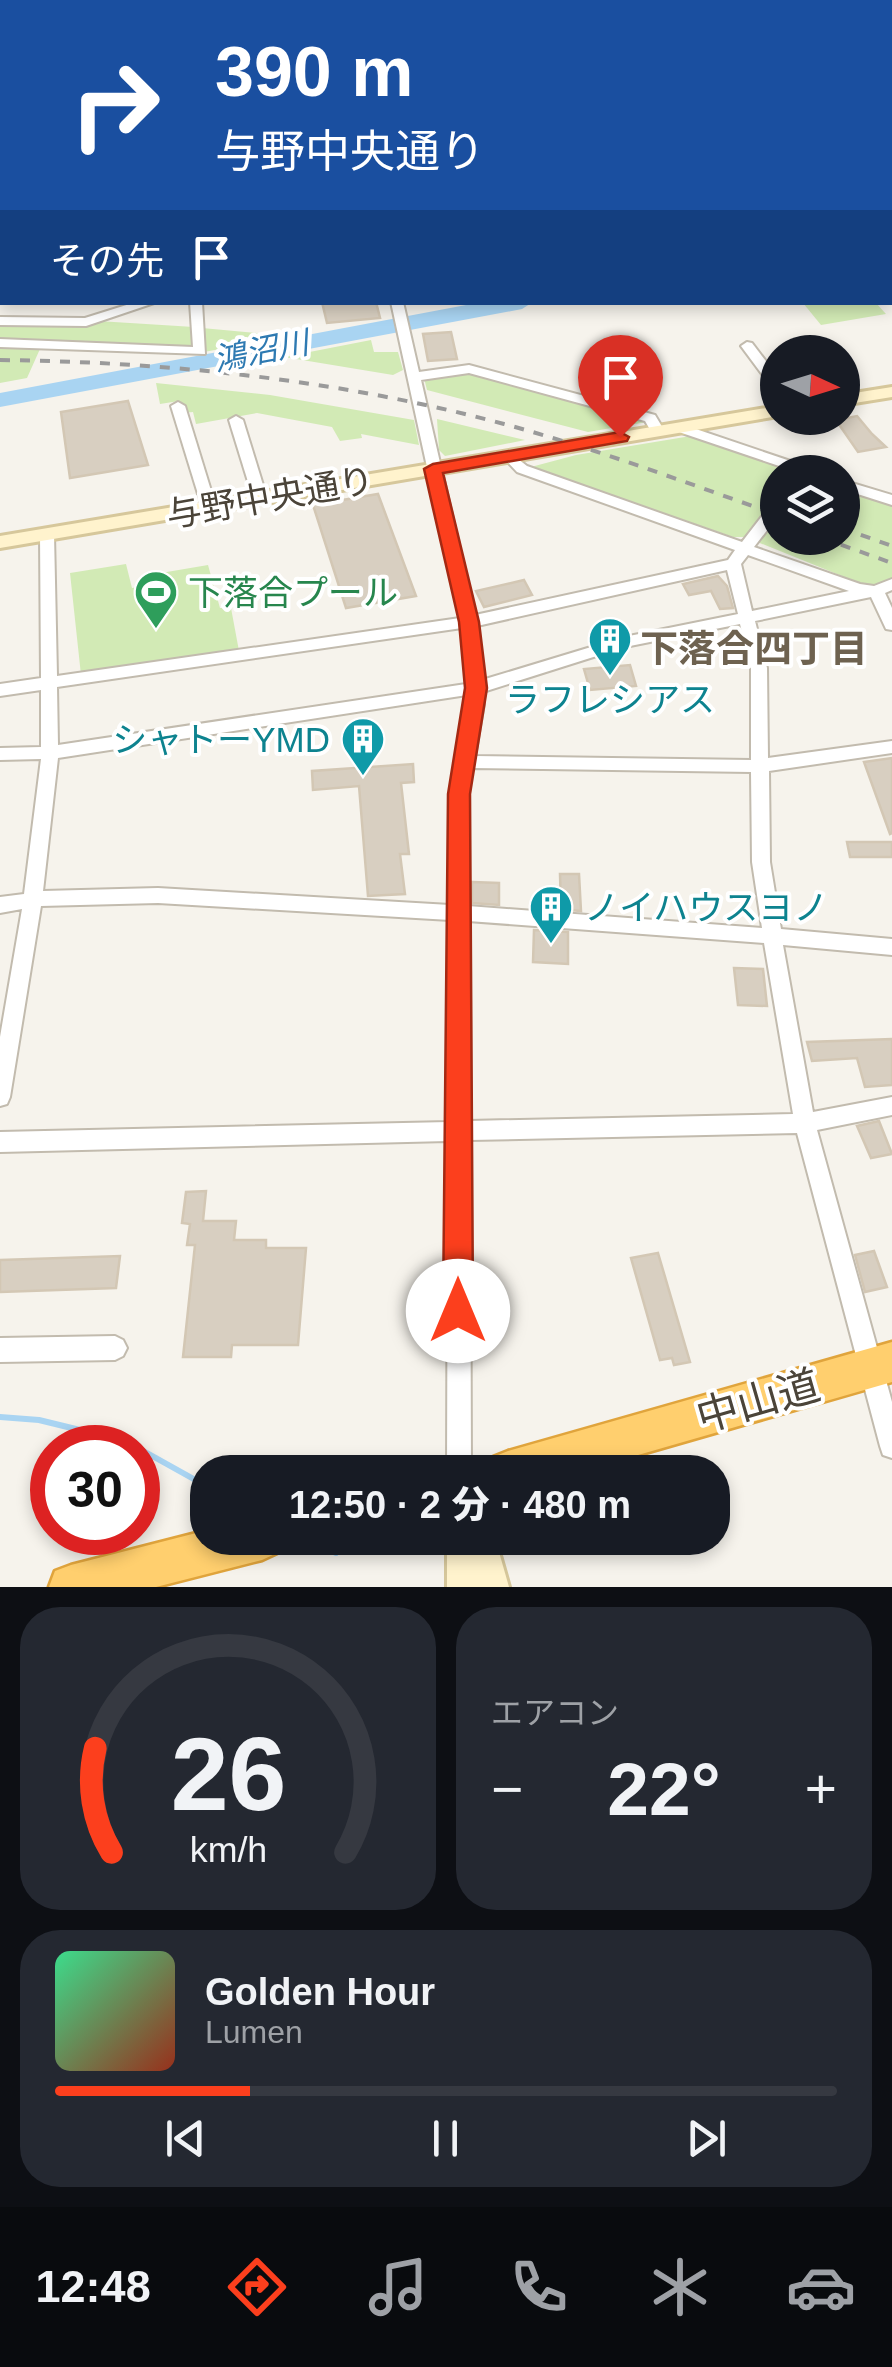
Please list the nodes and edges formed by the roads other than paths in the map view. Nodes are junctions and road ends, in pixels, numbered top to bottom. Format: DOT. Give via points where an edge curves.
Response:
graph roads {
  1 [pos="141,305"];
  2 [pos="196,305"];
  3 [pos="398,305"];
  4 [pos="0,322"];
  5 [pos="0,343"];
  6 [pos="747,346"];
  7 [pos="760,363"];
  8 [pos="414,377"];
  9 [pos="892,392"];
  10 [pos="860,397"];
  11 [pos="178,406"];
  12 [pos="760,414"];
  13 [pos="236,420"];
  14 [pos="678,427"];
  15 [pos="657,430"];
  16 [pos="509,456"];
  17 [pos="760,456"];
  18 [pos="433,469"];
  19 [pos="860,490"];
  20 [pos="260,498"];
  21 [pos="892,500"];
  22 [pos="208,508"];
  23 [pos="760,529"];
  24 [pos="47,534"];
  25 [pos="0,542"];
  26 [pos="739,556"];
  27 [pos="884,588"];
  28 [pos="744,618"];
  29 [pos="469,622"];
  30 [pos="892,624"];
  31 [pos="47,686"];
  32 [pos="476,688"];
  33 [pos="0,690"];
  34 [pos="892,748"];
  35 [pos="50,753"];
  36 [pos="0,754"];
  37 [pos="464,762"];
  38 [pos="758,766"];
  39 [pos="33,899"];
  40 [pos="0,906"];
  41 [pos="458,912"];
  42 [pos="770,936"];
  43 [pos="892,947"];
  44 [pos="0,1098"];
  45 [pos="892,1106"];
  46 [pos="805,1123"];
  47 [pos="457,1130"];
  48 [pos="0,1142"];
  49 [pos="114,1348"];
  50 [pos="0,1350"];
  51 [pos="882,1365"];
  52 [pos="892,1446"];
  53 [pos="459,1455"];
  54 [pos="567,1455"];
  55 [pos="196,1555"];
  56 [pos="463,1555"];
  57 [pos="484,1555"];
  58 [pos="71,1587"];
  59 [pos="464,1587"];
  60 [pos="492,1587"];
  1 -- 4 [label="street" via="86,322"];
  2 -- 5 [label="street" via="200,351"];
  3 -- 8 [label="street"];
  6 -- 7 [label="street"];
  8 -- 15 [label="street" via="470,369 650,418"];
  8 -- 18 [label="street"];
  9 -- 10 [label="street"];
  11 -- 22 [label="street"];
  12 -- 14 [label="street, 与野中央通り"];
  13 -- 20 [label="street"];
  14 -- 15 [label="street, 与野中央通り"];
  14 -- 17 [label="street"];
  15 -- 16 [label="street, 与野中央通り"];
  16 -- 18 [label="street, 与野中央通り"];
  16 -- 26 [label="street" via="522,470"];
  18 -- 20 [label="street, 与野中央通り"];
  18 -- 29 [label="street"];
  19 -- 21 [label="street"];
  20 -- 22 [label="street, 与野中央通り"];
  22 -- 24 [label="street, 与野中央通り"];
  23 -- 26 [label="street"];
  24 -- 25 [label="street, 与野中央通り"];
  24 -- 31 [label="street"];
  26 -- 27 [label="street" via="858,589"];
  26 -- 28 [label="street"];
  26 -- 29 [label="street"];
  27 -- 28 [label="street"];
  27 -- 30 [label="street"];
  28 -- 32 [label="street" via="624,642"];
  28 -- 38 [label="street" via="759,668"];
  29 -- 31 [label="street"];
  29 -- 32 [label="street"];
  31 -- 33 [label="street"];
  31 -- 35 [label="street"];
  32 -- 35 [label="street"];
  32 -- 37 [label="street"];
  34 -- 38 [label="street"];
  35 -- 36 [label="street"];
  35 -- 39 [label="street"];
  37 -- 38 [label="street"];
  37 -- 41 [label="street"];
  38 -- 42 [label="street"];
  39 -- 40 [label="street"];
  39 -- 41 [label="street" via="144,895"];
  39 -- 44 [label="street"];
  41 -- 42 [label="street"];
  41 -- 47 [label="street"];
  42 -- 43 [label="street"];
  42 -- 46 [label="street"];
  45 -- 46 [label="street"];
  46 -- 47 [label="street"];
  46 -- 51 [label="street"];
  47 -- 48 [label="street"];
  47 -- 53 [label="street"];
  49 -- 50 [label="street"];
  51 -- 52 [label="street"];
  51 -- 54 [label="highway, 中山道"];
  55 -- 58 [label="highway"];
  56 -- 59 [label="street"];
  57 -- 60 [label="street"];
}
